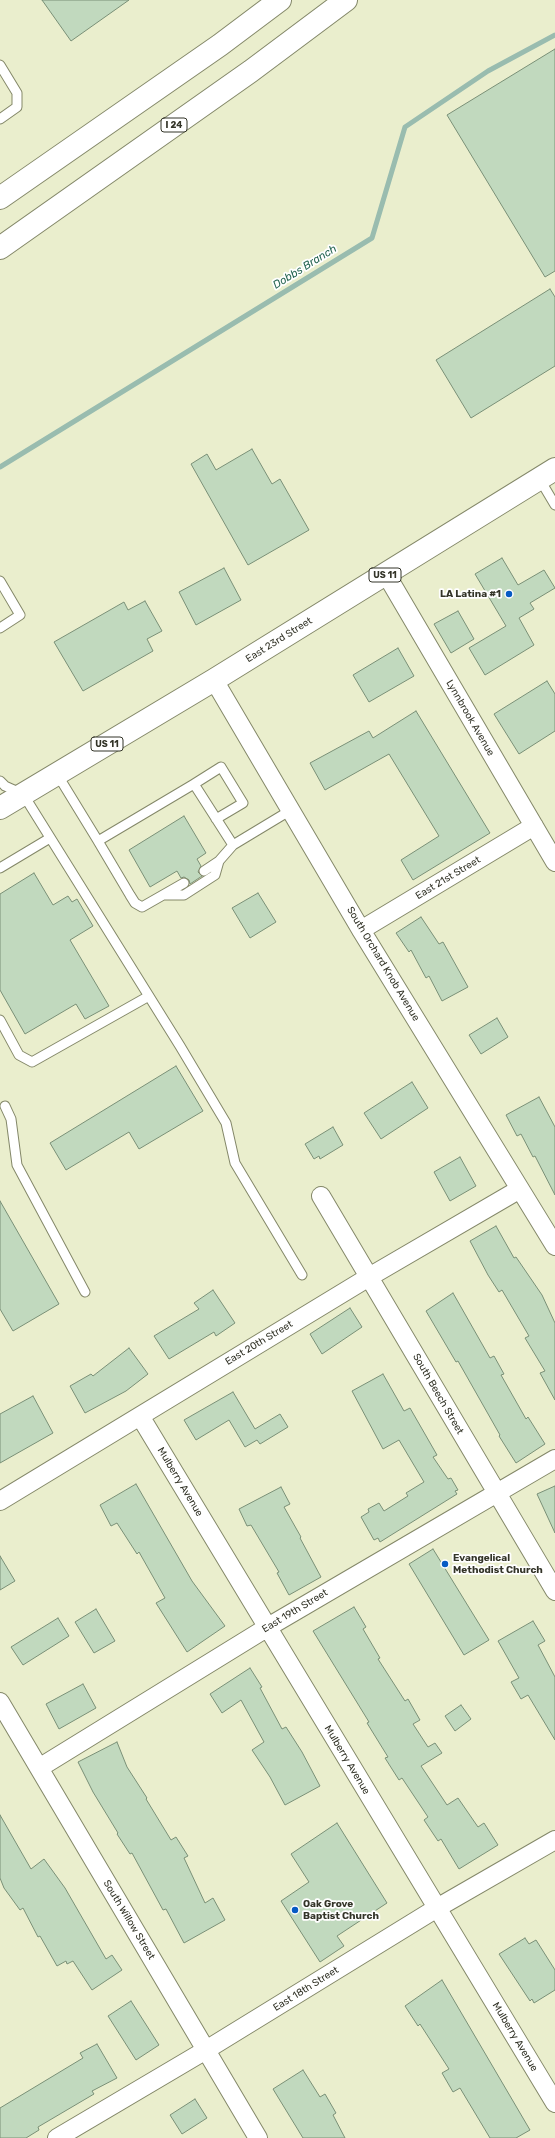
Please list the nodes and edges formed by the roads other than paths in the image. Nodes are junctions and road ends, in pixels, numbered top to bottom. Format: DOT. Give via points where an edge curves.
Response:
graph roads {
  1 [pos="280,0"];
  2 [pos="346,0"];
  3 [pos="0,65"];
  4 [pos="0,119"];
  5 [pos="0,198"];
  6 [pos="0,248"];
  7 [pos="547,473"];
  8 [pos="555,505"];
  9 [pos="386,574"];
  10 [pos="0,581"];
  11 [pos="0,628"];
  12 [pos="214,680"];
  13 [pos="57,774"];
  14 [pos="0,781"];
  15 [pos="194,784"];
  16 [pos="23,794"];
  17 [pos="0,808"];
  18 [pos="291,810"];
  19 [pos="216,819"];
  20 [pos="534,826"];
  21 [pos="50,838"];
  22 [pos="98,841"];
  23 [pos="233,845"];
  24 [pos="220,861"];
  25 [pos="555,862"];
  26 [pos="0,868"];
  27 [pos="204,871"];
  28 [pos="184,883"];
  29 [pos="165,895"];
  30 [pos="361,930"];
  31 [pos="149,996"];
  32 [pos="0,1020"];
  33 [pos="0,1097"];
  34 [pos="3,1107"];
  35 [pos="520,1189"];
  36 [pos="321,1196"];
  37 [pos="555,1246"];
  38 [pos="302,1275"];
  39 [pos="369,1277"];
  40 [pos="85,1292"];
  41 [pos="140,1416"];
  42 [pos="555,1459"];
  43 [pos="496,1493"];
  44 [pos="0,1500"];
  45 [pos="555,1592"];
  46 [pos="268,1627"];
  47 [pos="0,1702"];
  48 [pos="39,1768"];
  49 [pos="555,1840"];
  50 [pos="437,1908"];
  51 [pos="206,2050"];
  52 [pos="555,2103"];
  53 [pos="58,2138"];
  54 [pos="258,2138"];
  1 -- 5 [label="main road" via="220,45"];
  2 -- 6 [label="main road, I 24" via="252,71"];
  3 -- 4 [label="lane" via="17,93 17,107"];
  7 -- 8 [label="lane"];
  7 -- 9 [label="main road, East 23rd Street / US 11"];
  9 -- 12 [label="main road, East 23rd Street / US 11"];
  9 -- 20 [label="street, Lynnbrook Avenue"];
  10 -- 11 [label="lane" via="20,615"];
  12 -- 13 [label="main road, East 23rd Street / US 11"];
  12 -- 18 [label="street, South Orchard Knob Avenue"];
  13 -- 16 [label="main road, East 23rd Street / US 11"];
  13 -- 22 [label="lane"];
  14 -- 16 [label="lane"];
  15 -- 19 [label="lane"];
  15 -- 19 [label="lane" via="221,767 243,803"];
  15 -- 22 [label="lane"];
  16 -- 17 [label="main road, East 23rd Street / US 11"];
  16 -- 21 [label="lane"];
  18 -- 23 [label="lane"];
  18 -- 30 [label="street, South Orchard Knob Avenue"];
  19 -- 23 [label="lane"];
  20 -- 25 [label="street, Lynnbrook Avenue"];
  20 -- 30 [label="street, East 21st Street"];
  21 -- 26 [label="lane"];
  21 -- 31 [label="lane"];
  22 -- 29 [label="lane" via="135,903 142,907"];
  23 -- 24 [label="lane"];
  24 -- 27 [label="lane"];
  24 -- 29 [label="lane" via="215,875 184,895"];
  28 -- 29 [label="lane"];
  30 -- 35 [label="street, South Orchard Knob Avenue"];
  31 -- 32 [label="lane" via="32,1062 19,1055"];
  31 -- 38 [label="lane" via="226,1123 235,1163"];
  33 -- 34 [label="lane"];
  34 -- 40 [label="lane" via="11,1119 17,1165"];
  35 -- 37 [label="street, South Orchard Knob Avenue"];
  35 -- 39 [label="street, East 20th Street"];
  36 -- 39 [label="street, South Beech Street"];
  39 -- 41 [label="street, East 20th Street"];
  39 -- 43 [label="street, South Beech Street"];
  41 -- 44 [label="street, East 20th Street"];
  41 -- 46 [label="street, Mulberry Avenue"];
  42 -- 43 [label="street, East 19th Street"];
  43 -- 45 [label="street, South Beech Street"];
  43 -- 46 [label="street, East 19th Street"];
  46 -- 48 [label="street, East 19th Street"];
  46 -- 50 [label="street, Mulberry Avenue"];
  47 -- 48 [label="street, South Willow Street"];
  48 -- 51 [label="street, South Willow Street"];
  49 -- 50 [label="street, East 18th Street"];
  50 -- 51 [label="street, East 18th Street"];
  50 -- 52 [label="street, Mulberry Avenue"];
  51 -- 53 [label="street, East 18th Street"];
  51 -- 54 [label="street, South Willow Street"];
}
